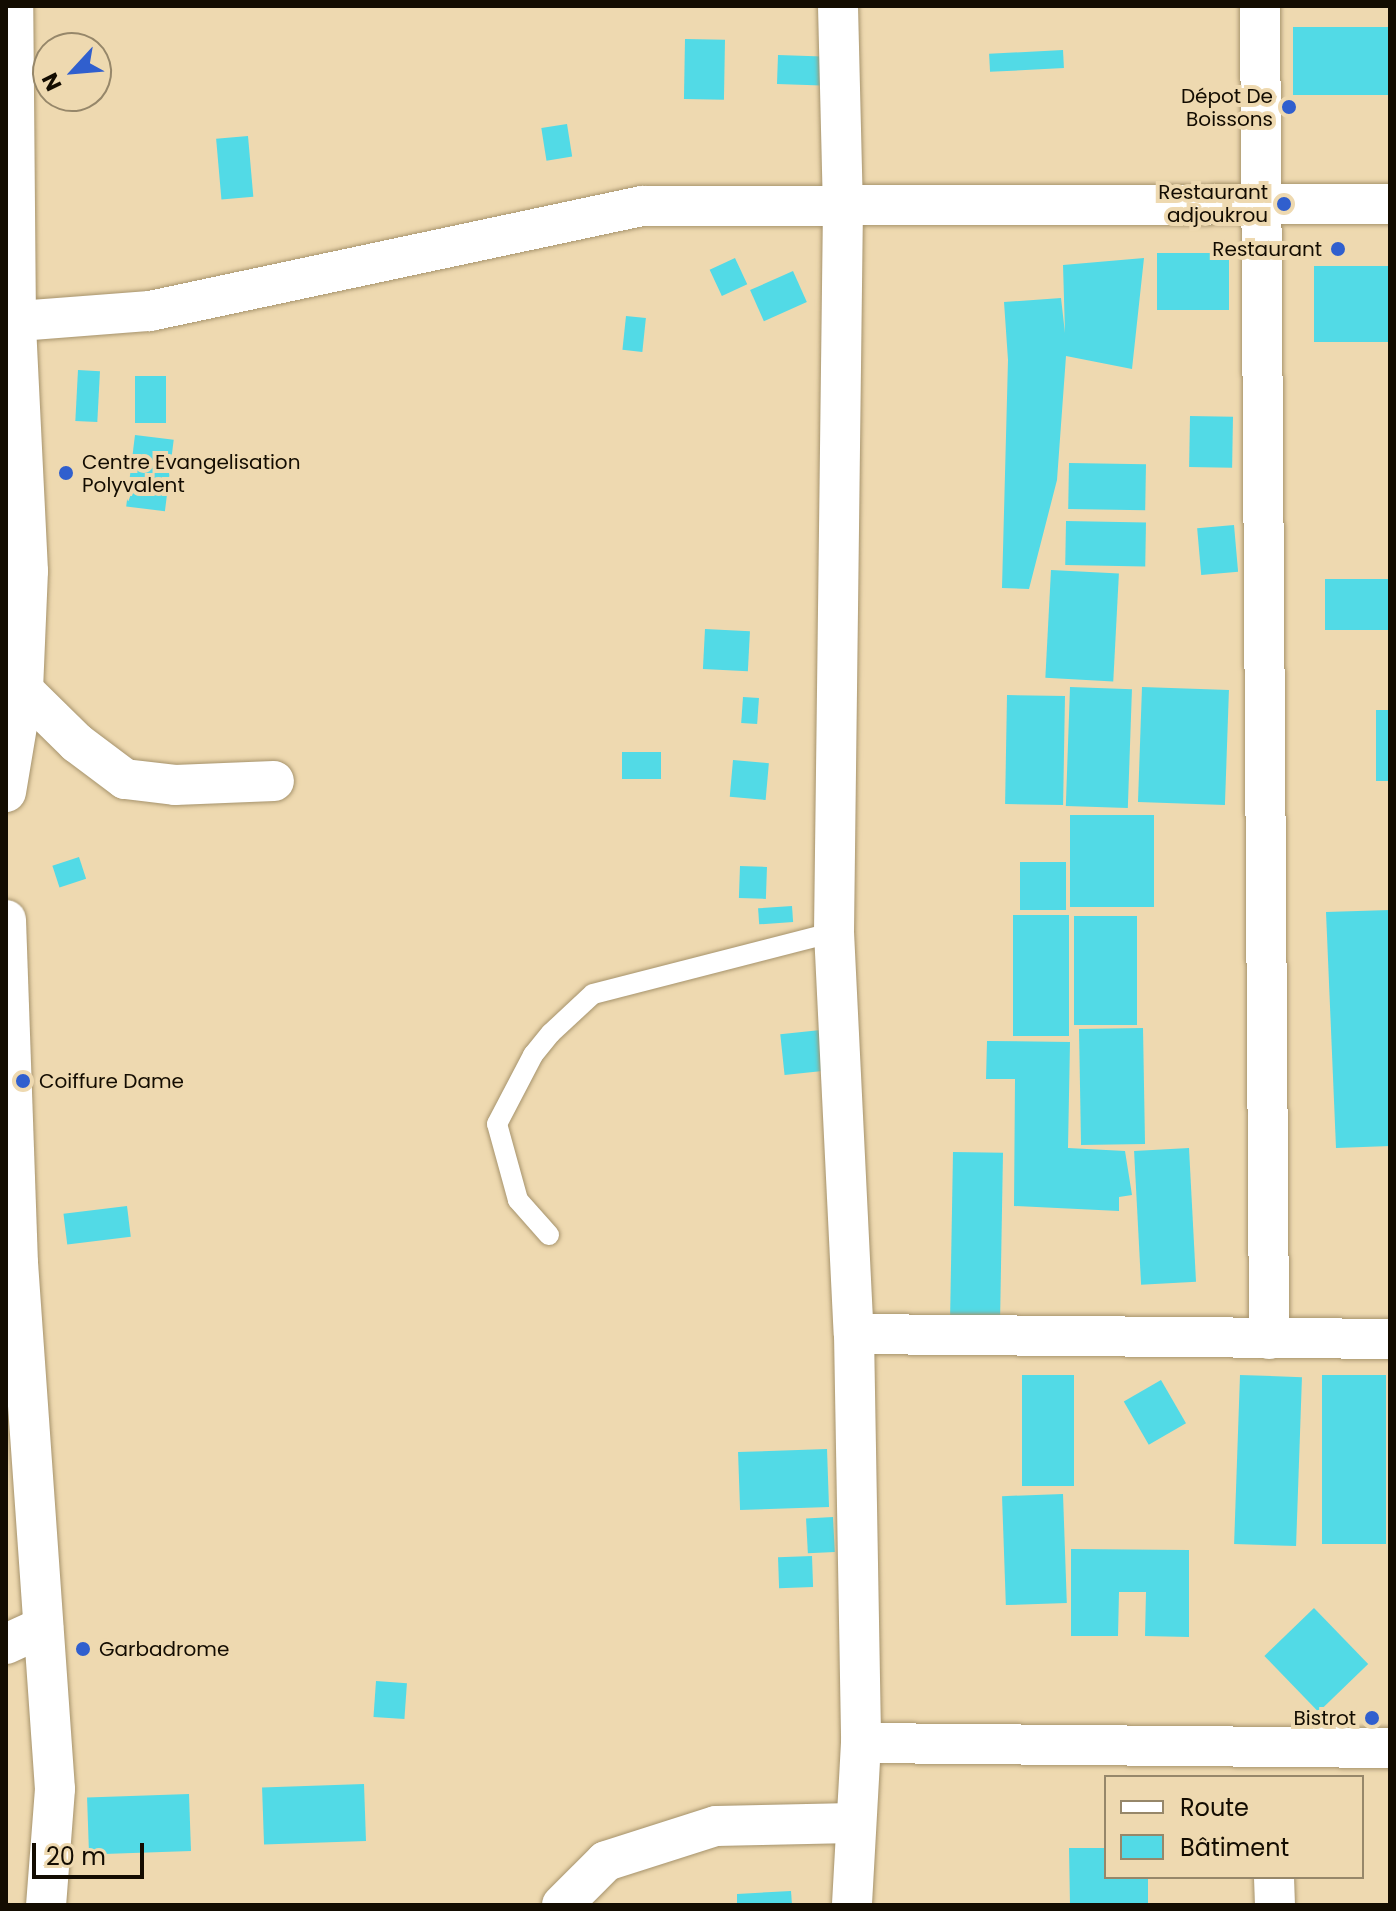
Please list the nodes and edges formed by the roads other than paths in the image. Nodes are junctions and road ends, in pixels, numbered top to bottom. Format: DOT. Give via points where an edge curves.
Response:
graph roads {
  1 [pos="13,6"];
  2 [pos="838,6"];
  3 [pos="1260,6"];
  4 [pos="10,58"];
  5 [pos="1257,204"];
  6 [pos="1390,204"];
  7 [pos="843,206"];
  8 [pos="11,322"];
  9 [pos="23,690"];
  10 [pos="274,781"];
  11 [pos="6,792"];
  12 [pos="6,920"];
  13 [pos="834,932"];
  14 [pos="549,1235"];
  15 [pos="12,1265"];
  16 [pos="854,1334"];
  17 [pos="1269,1339"];
  18 [pos="1390,1339"];
  19 [pos="43,1627"];
  20 [pos="6,1644"];
  21 [pos="861,1743"];
  22 [pos="1390,1748"];
  23 [pos="1270,1762"];
  24 [pos="853,1823"];
  25 [pos="1274,1879"];
  26 [pos="46,1905"];
  27 [pos="562,1905"];
  28 [pos="852,1905"];
  29 [pos="1275,1905"];
  1 -- 4 [label="street"];
  2 -- 7 [label="street"];
  3 -- 5 [label="street"];
  4 -- 8 [label="street"];
  5 -- 6 [label="street"];
  5 -- 7 [label="street"];
  5 -- 17 [label="street"];
  7 -- 8 [label="street" via="642,206 150,311"];
  7 -- 13 [label="street"];
  8 -- 9 [label="street" via="28,571"];
  9 -- 10 [label="street" via="77,743 125,779 175,785"];
  9 -- 11 [label="street"];
  12 -- 15 [label="street"];
  13 -- 14 [label="lane" via="593,994 551,1033 533,1055 497,1124 518,1200"];
  13 -- 16 [label="street"];
  15 -- 19 [label="street"];
  16 -- 17 [label="street"];
  16 -- 21 [label="street"];
  17 -- 18 [label="street"];
  19 -- 20 [label="street"];
  19 -- 26 [label="street" via="55,1789"];
  21 -- 23 [label="street"];
  21 -- 24 [label="street"];
  22 -- 23 [label="street"];
  24 -- 27 [label="street" via="716,1826 606,1861"];
  24 -- 28 [label="street"];
  25 -- 29 [label="street"];
}
